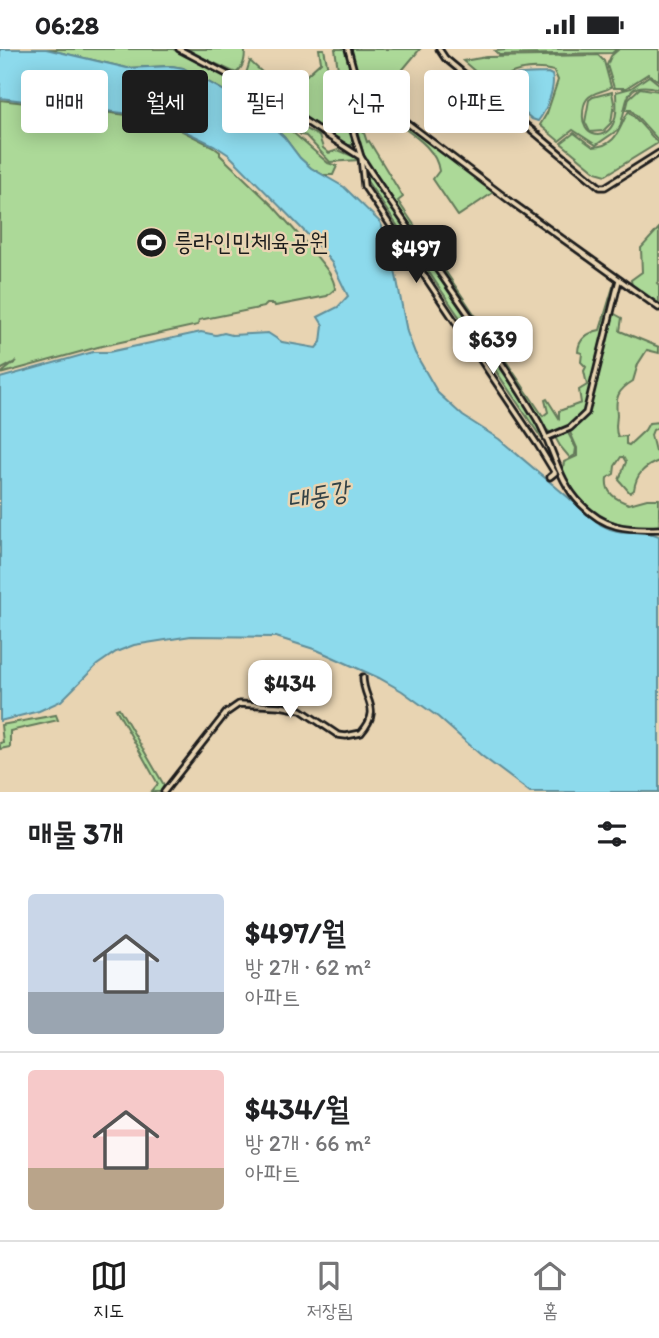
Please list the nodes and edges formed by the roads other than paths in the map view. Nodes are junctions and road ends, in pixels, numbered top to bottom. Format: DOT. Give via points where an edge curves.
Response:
graph roads {
  1 [pos="179,49"];
  2 [pos="348,49"];
  3 [pos="439,49"];
  4 [pos="354,70"];
  5 [pos="410,125"];
  6 [pos="353,133"];
  7 [pos="659,153"];
  8 [pos="361,157"];
  9 [pos="620,280"];
  10 [pos="659,308"];
  11 [pos="546,438"];
  12 [pos="550,477"];
  13 [pos="659,529"];
  14 [pos="363,677"];
  15 [pos="164,792"];
  1 -- 8 [label="street" via="257,90"];
  2 -- 4 [label="street"];
  3 -- 7 [label="street" via="600,187"];
  5 -- 9 [label="street"];
  6 -- 8 [label="street"];
  8 -- 11 [label="street"];
  8 -- 12 [label="street" via="364,186 538,445 555,473"];
  9 -- 10 [label="street"];
  9 -- 11 [label="street" via="586,413 570,428"];
  11 -- 13 [label="street" via="563,480 589,512 617,527"];
  14 -- 15 [label="street" via="372,709 361,733 338,735 293,708 239,704 226,713"];
}
